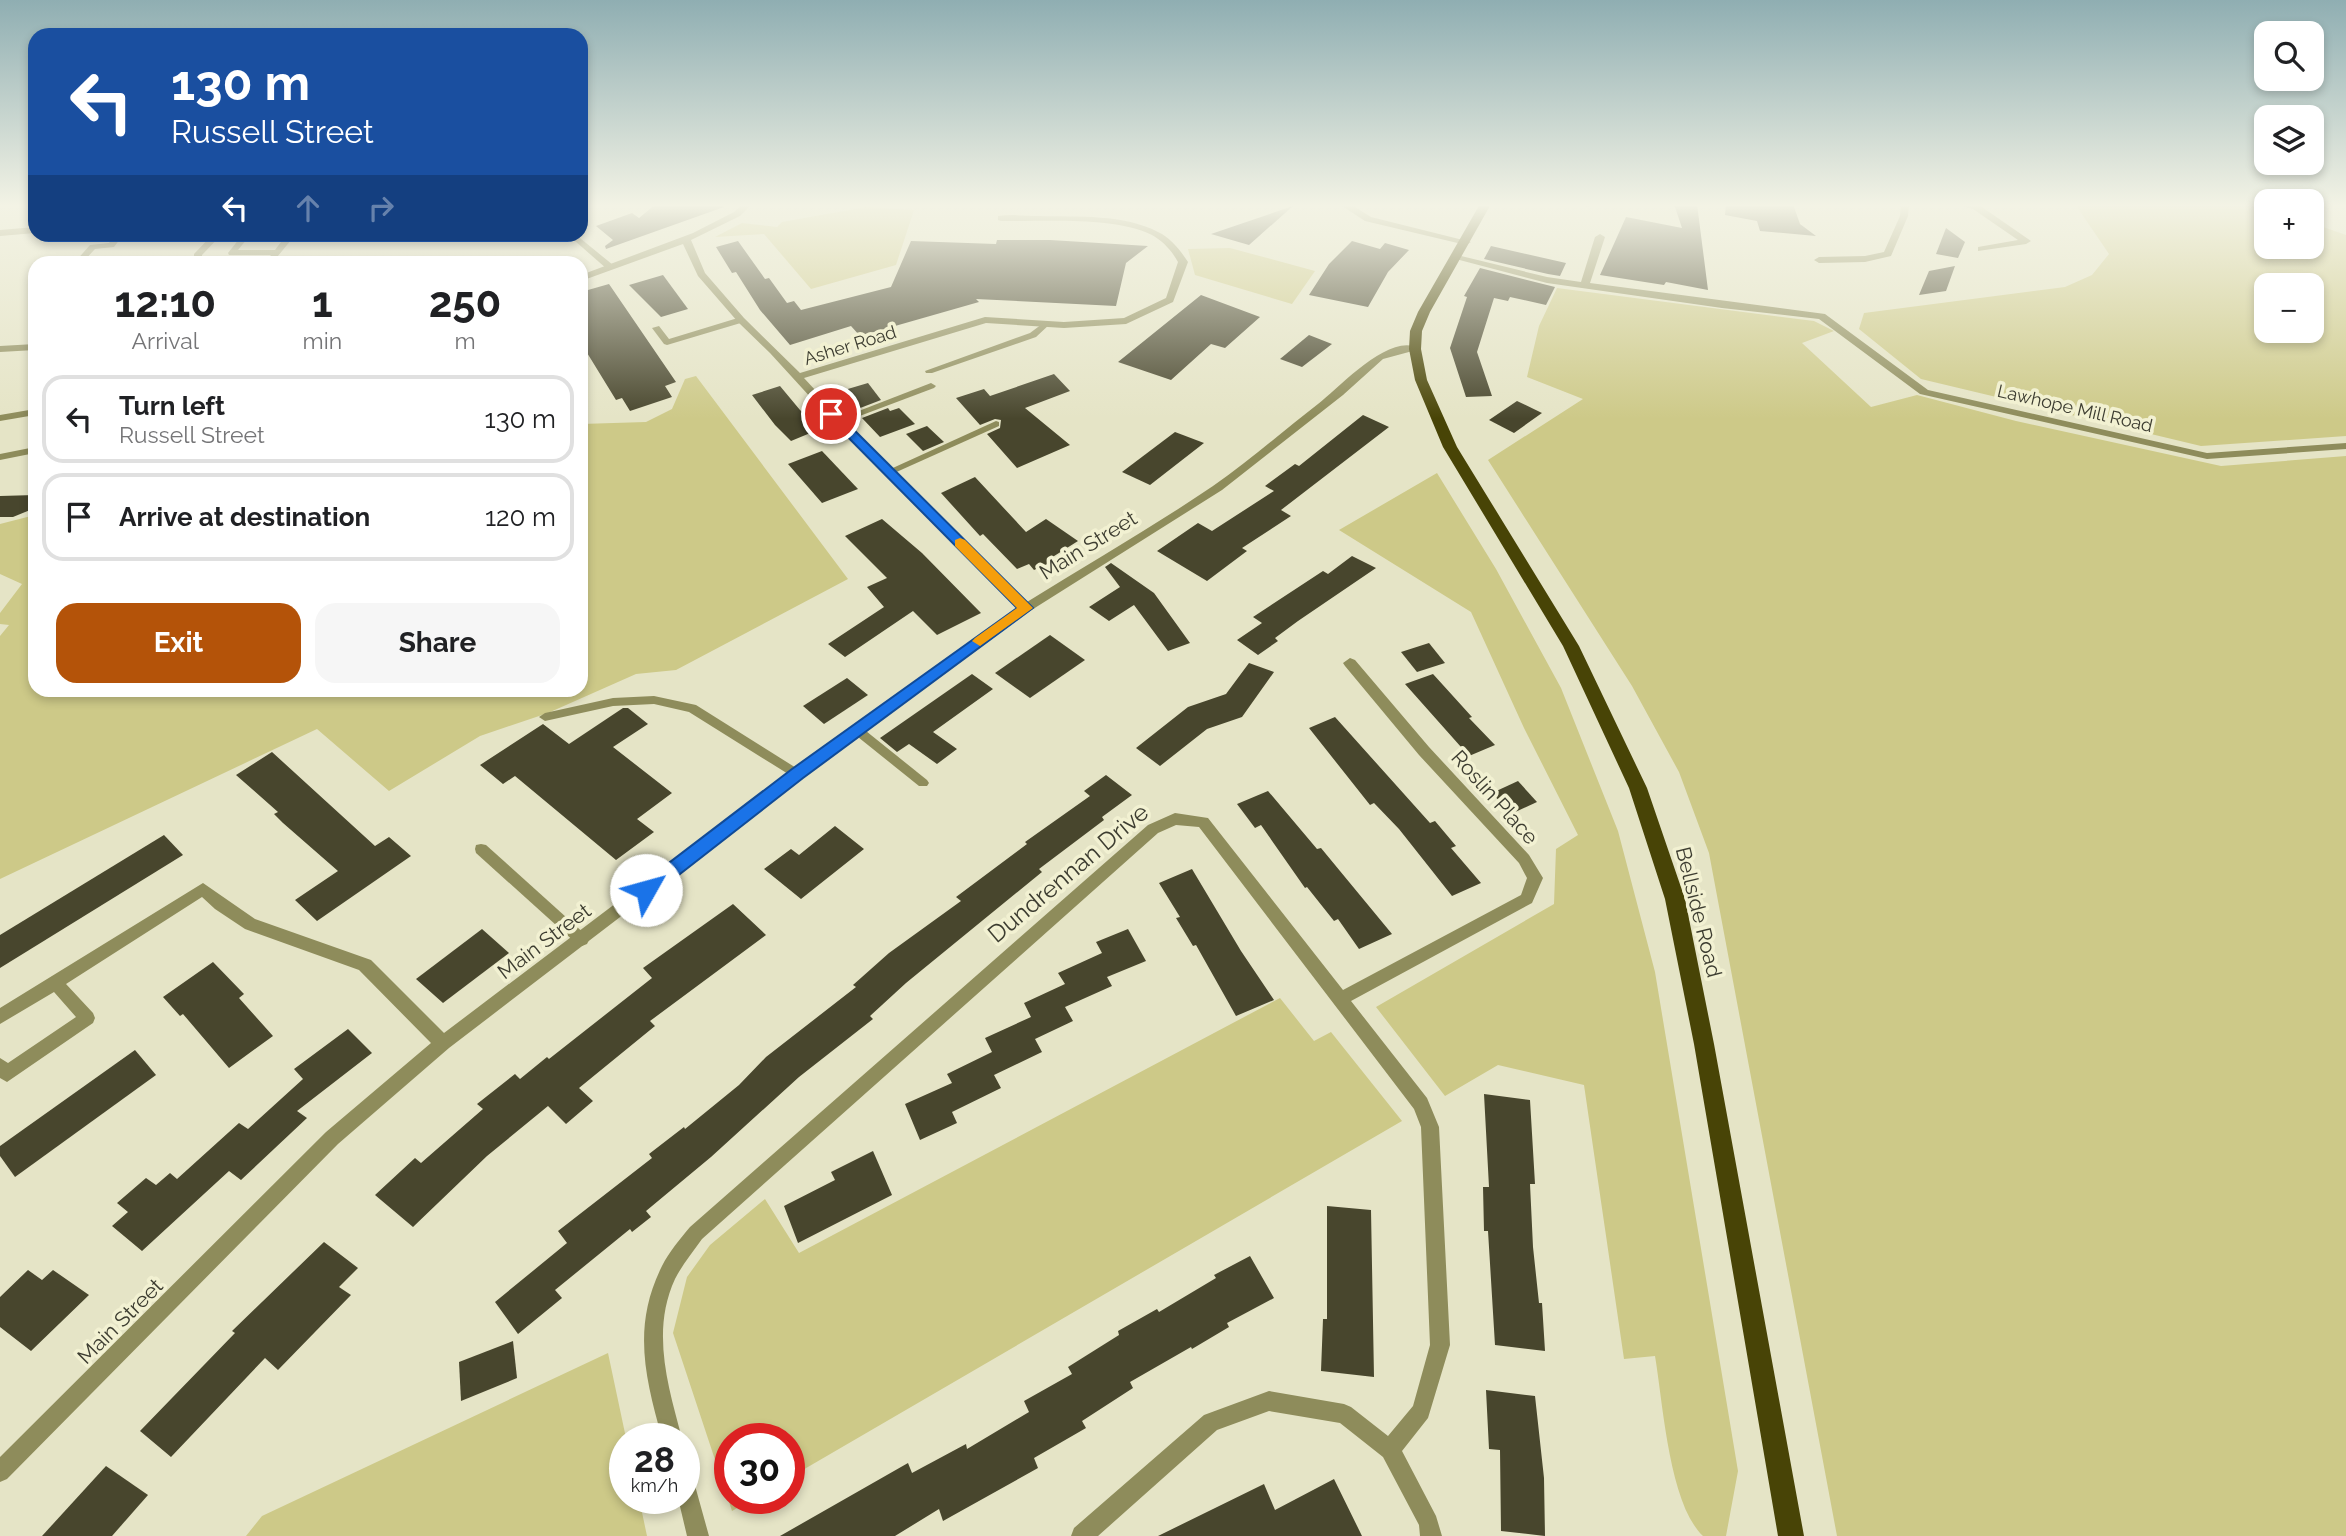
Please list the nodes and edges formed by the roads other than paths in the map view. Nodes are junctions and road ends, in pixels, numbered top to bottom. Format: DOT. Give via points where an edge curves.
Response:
graph roads {
  1 [pos="702,276"];
  2 [pos="1178,276"];
  3 [pos="1446,276"];
  4 [pos="1529,276"];
  5 [pos="1588,276"];
  6 [pos="1585,285"];
  7 [pos="741,320"];
  8 [pos="1046,324"];
  9 [pos="656,328"];
  10 [pos="28,347"];
  11 [pos="0,349"];
  12 [pos="1415,349"];
  13 [pos="929,371"];
  14 [pos="797,377"];
  15 [pos="931,386"];
  16 [pos="28,413"];
  17 [pos="0,418"];
  18 [pos="838,421"];
  19 [pos="996,424"];
  20 [pos="2346,446"];
  21 [pos="28,451"];
  22 [pos="0,457"];
  23 [pos="889,472"];
  24 [pos="1026,608"];
  25 [pos="1350,663"];
  26 [pos="545,717"];
  27 [pos="857,730"];
  28 [pos="797,774"];
  29 [pos="923,783"];
  30 [pos="481,849"];
  31 [pos="582,940"];
  32 [pos="55,982"];
  33 [pos="1339,1000"];
  34 [pos="0,1017"];
  35 [pos="443,1043"];
  36 [pos="0,1066"];
  37 [pos="669,1423"];
  38 [pos="1390,1450"];
  39 [pos="0,1472"];
  40 [pos="692,1514"];
  41 [pos="698,1536"];
  42 [pos="1082,1536"];
  43 [pos="1431,1536"];
  44 [pos="1791,1536"];
  1 -- 7 [label="street"];
  2 -- 8 [label="street, Asher Road" via="1170,299 1126,321"];
  3 -- 12 [label="main road" via="1424,312"];
  4 -- 6 [label="street"];
  5 -- 6 [label="street"];
  6 -- 20 [label="street, Lawhope Mill Road" via="1822,316 1924,392 2207,456"];
  7 -- 9 [label="lane" via="667,342"];
  7 -- 14 [label="street"];
  8 -- 13 [label="lane" via="1032,335"];
  8 -- 14 [label="street, Asher Road" via="985,320"];
  10 -- 11 [label="street"];
  12 -- 24 [label="street, Main Street" via="1380,357 1219,488"];
  12 -- 44 [label="main road, Bellside Road" via="1421,380 1440,427 1571,646 1639,788 1675,900"];
  14 -- 18 [label="street"];
  15 -- 18 [label="lane"];
  16 -- 17 [label="street"];
  18 -- 23 [label="street"];
  19 -- 23 [label="lane"];
  21 -- 22 [label="street"];
  23 -- 24 [label="street"];
  24 -- 27 [label="street, Main Street"];
  25 -- 33 [label="street, Roslin Place" via="1524,859 1535,878 1527,899"];
  26 -- 28 [label="lane" via="613,702 654,700 692,708"];
  27 -- 28 [label="street, Main Street"];
  27 -- 29 [label="lane"];
  28 -- 31 [label="street, Main Street"];
  30 -- 31 [label="lane"];
  31 -- 35 [label="street, Main Street"];
  32 -- 34 [label="street"];
  32 -- 35 [label="street" via="203,889 250,924 365,965"];
  32 -- 36 [label="street" via="87,1018 7,1074"];
  33 -- 37 [label="street, Dundrennan Drive" via="1203,822 1175,819 1153,829 696,1233 668,1273 654,1313 651,1351"];
  33 -- 38 [label="street, Dundrennan Drive" via="1421,1104 1430,1127 1440,1346 1421,1411"];
  35 -- 39 [label="street, Main Street" via="332,1138"];
  38 -- 42 [label="street" via="1344,1414 1269,1401 1211,1422"];
  38 -- 43 [label="street" via="1429,1522"];
  40 -- 41 [label="street"];
}
